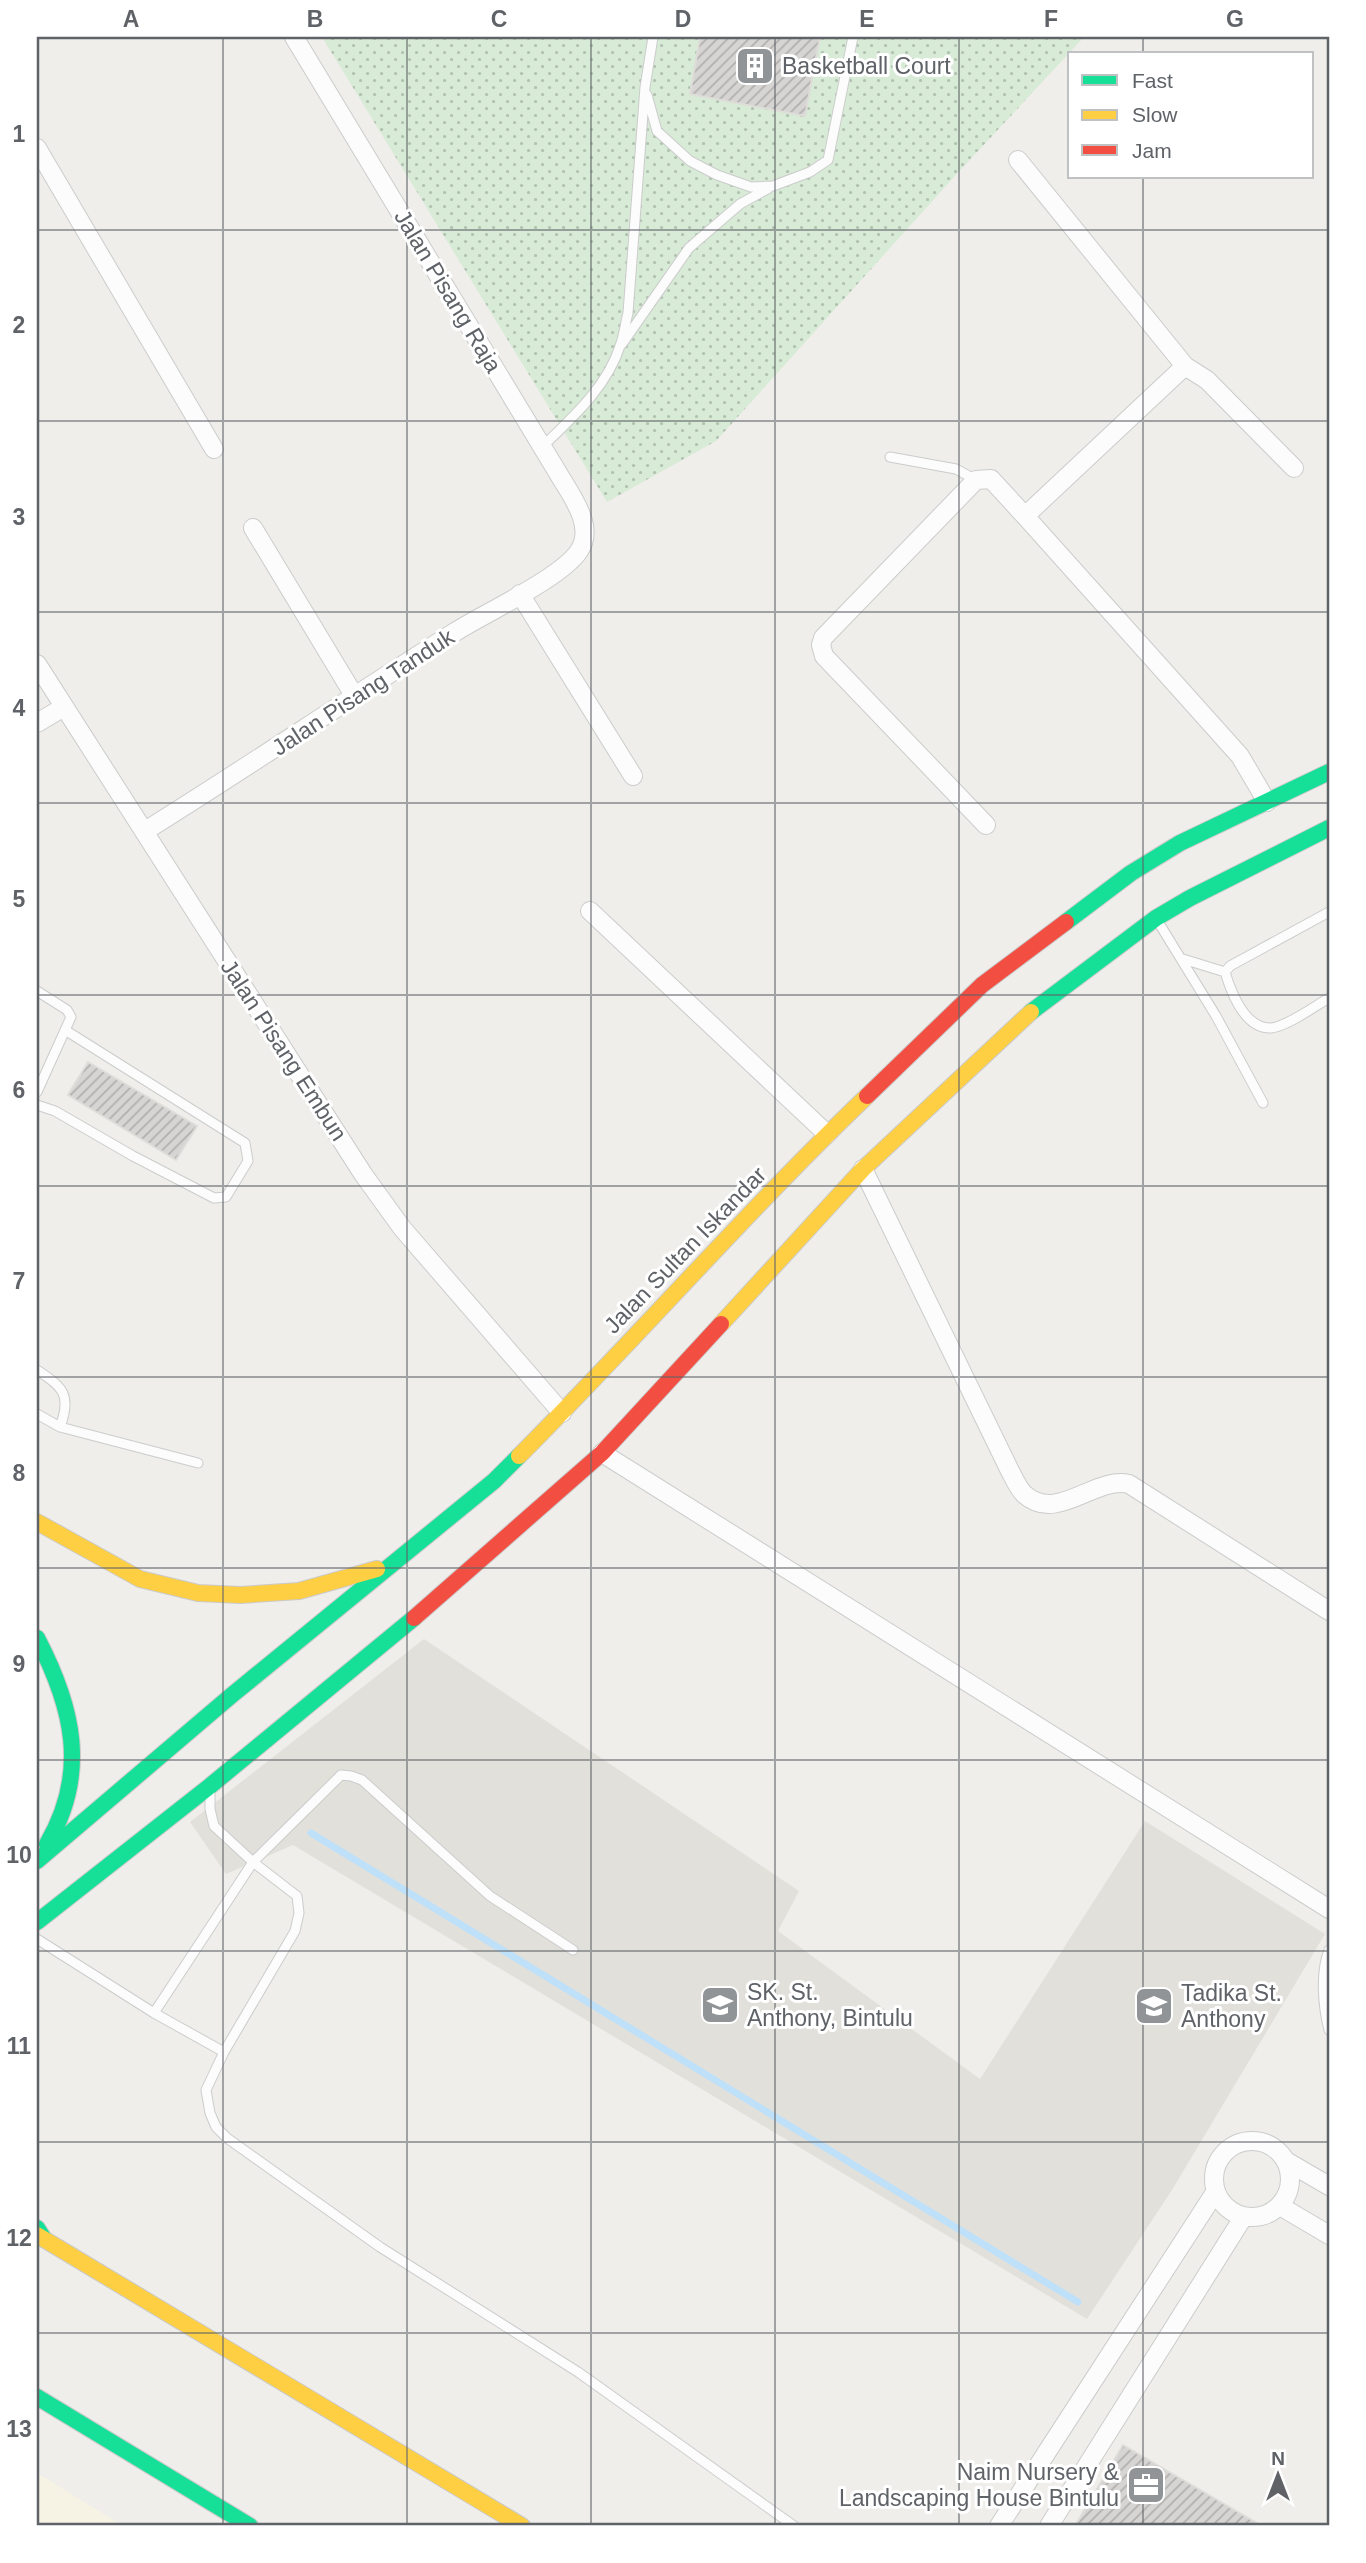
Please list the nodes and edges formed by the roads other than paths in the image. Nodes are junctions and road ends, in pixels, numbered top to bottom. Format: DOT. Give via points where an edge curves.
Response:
graph roads {
  1 [pos="294,37"];
  2 [pos="653,37"];
  3 [pos="853,37"];
  4 [pos="645,87"];
  5 [pos="37,148"];
  6 [pos="1018,160"];
  7 [pos="773,186"];
  8 [pos="620,347"];
  9 [pos="1185,366"];
  10 [pos="542,447"];
  11 [pos="215,449"];
  12 [pos="890,457"];
  13 [pos="1294,468"];
  14 [pos="976,480"];
  15 [pos="1025,516"];
  16 [pos="253,528"];
  17 [pos="580,550"];
  18 [pos="520,594"];
  19 [pos="37,664"];
  20 [pos="355,697"];
  21 [pos="64,707"];
  22 [pos="37,723"];
  23 [pos="1329,772"];
  24 [pos="633,776"];
  25 [pos="1266,802"];
  26 [pos="986,825"];
  27 [pos="1329,828"];
  28 [pos="145,831"];
  29 [pos="590,911"];
  30 [pos="1329,912"];
  31 [pos="1156,918"];
  32 [pos="1182,959"];
  33 [pos="1225,972"];
  34 [pos="37,991"];
  35 [pos="1329,998"];
  36 [pos="65,1030"];
  37 [pos="37,1066"];
  38 [pos="46,1072"];
  39 [pos="37,1092"];
  40 [pos="1264,1103"];
  41 [pos="37,1105"];
  42 [pos="827,1134"];
  43 [pos="863,1169"];
  44 [pos="37,1370"];
  45 [pos="562,1413"];
  46 [pos="37,1414"];
  47 [pos="60,1427"];
  48 [pos="602,1453"];
  49 [pos="198,1463"];
  50 [pos="37,1522"];
  51 [pos="396,1562"];
  52 [pos="1329,1611"];
  53 [pos="37,1638"];
  54 [pos="210,1786"];
  55 [pos="38,1860"];
  56 [pos="253,1862"];
  57 [pos="1329,1909"];
  58 [pos="37,1922"];
  59 [pos="37,1939"];
  60 [pos="573,1950"];
  61 [pos="1329,1950"];
  62 [pos="154,2013"];
  63 [pos="1329,2030"];
  64 [pos="224,2052"];
  65 [pos="1286,2161"];
  66 [pos="1329,2186"];
  67 [pos="1216,2191"];
  68 [pos="1280,2206"];
  69 [pos="1244,2217"];
  70 [pos="39,2234"];
  71 [pos="1329,2235"];
  72 [pos="37,2397"];
  73 [pos="250,2526"];
  74 [pos="522,2526"];
  75 [pos="794,2526"];
  76 [pos="999,2526"];
  77 [pos="1049,2526"];
  1 -- 10 [label="street, Jalan Pisang Raja"];
  2 -- 4 [label="lane"];
  3 -- 7 [label="lane" via="828,160"];
  4 -- 7 [label="lane" via="657,131 690,161 751,187"];
  4 -- 8 [label="lane" via="628,313"];
  5 -- 11 [label="street"];
  6 -- 9 [label="street"];
  7 -- 8 [label="lane" via="740,204 689,248"];
  8 -- 10 [label="lane" via="582,409"];
  9 -- 13 [label="street" via="1207,380"];
  9 -- 15 [label="street"];
  10 -- 17 [label="street, Jalan Pisang Raja" via="582,516"];
  12 -- 14 [label="lane" via="956,469"];
  14 -- 15 [label="street" via="990,480"];
  14 -- 26 [label="street" via="822,638 821,645 824,656"];
  15 -- 25 [label="street" via="1240,756"];
  16 -- 20 [label="street"];
  17 -- 18 [label="street, Jalan Pisang Tanduk" via="558,571"];
  18 -- 20 [label="street, Jalan Pisang Tanduk"];
  18 -- 24 [label="street"];
  19 -- 21 [label="street, Jalan Pisang Embun"];
  20 -- 28 [label="street, Jalan Pisang Tanduk"];
  21 -- 22 [label="street"];
  21 -- 28 [label="street, Jalan Pisang Embun"];
  23 -- 25 [label="main road, Jalan Sultan Iskandar"];
  25 -- 42 [label="main road, Jalan Sultan Iskandar" via="1180,843 1131,873 982,985"];
  27 -- 31 [label="main road"];
  28 -- 45 [label="street, Jalan Pisang Embun" via="363,1174 402,1228"];
  29 -- 42 [label="street"];
  30 -- 33 [label="lane"];
  31 -- 32 [label="lane"];
  31 -- 43 [label="main road" via="1024,1017"];
  32 -- 33 [label="lane"];
  32 -- 40 [label="lane"];
  33 -- 35 [label="lane" via="1242,1010 1260,1027 1279,1026"];
  34 -- 36 [label="lane" via="67,1010 71,1017"];
  36 -- 38 [label="lane"];
  36 -- 41 [label="lane" via="245,1143 248,1161 226,1197 214,1198"];
  37 -- 38 [label="lane"];
  38 -- 39 [label="lane"];
  42 -- 45 [label="main road, Jalan Sultan Iskandar"];
  43 -- 48 [label="main road"];
  43 -- 52 [label="street" via="1023,1493 1039,1504 1057,1504 1109,1485 1129,1484"];
  44 -- 47 [label="lane" via="58,1384 65,1396 66,1413"];
  45 -- 51 [label="main road, Jalan Sultan Iskandar" via="494,1481"];
  46 -- 47 [label="lane"];
  47 -- 49 [label="lane"];
  48 -- 54 [label="main road" via="427,1607"];
  48 -- 57 [label="street"];
  50 -- 51 [label="main road, Jalan Sultan Iskandar" via="141,1579 181,1590 297,1591"];
  51 -- 55 [label="main road"];
  53 -- 55 [label="main road" via="68,1710 71,1745 62,1817"];
  54 -- 56 [label="lane" via="214,1826"];
  54 -- 58 [label="main road"];
  56 -- 60 [label="lane" via="341,1775 351,1776 362,1780 491,1896"];
  56 -- 62 [label="lane"];
  56 -- 64 [label="lane" via="297,1896 299,1913 295,1931"];
  59 -- 62 [label="lane"];
  61 -- 63 [label="lane" via="1324,1986"];
  62 -- 64 [label="lane"];
  64 -- 75 [label="lane" via="206,2090 216,2127 227,2137 380,2247 578,2372"];
  65 -- 66 [label="street"];
  65 -- 67 [label="street" via="1269,2145 1257,2141 1233,2146 1216,2165"];
  65 -- 68 [label="street" via="1291,2185"];
  67 -- 69 [label="street" via="1231,2211"];
  67 -- 76 [label="street"];
  68 -- 69 [label="street" via="1257,2217"];
  68 -- 71 [label="street"];
  69 -- 77 [label="street"];
  70 -- 74 [label="main road"];
  72 -- 73 [label="main road"];
}
